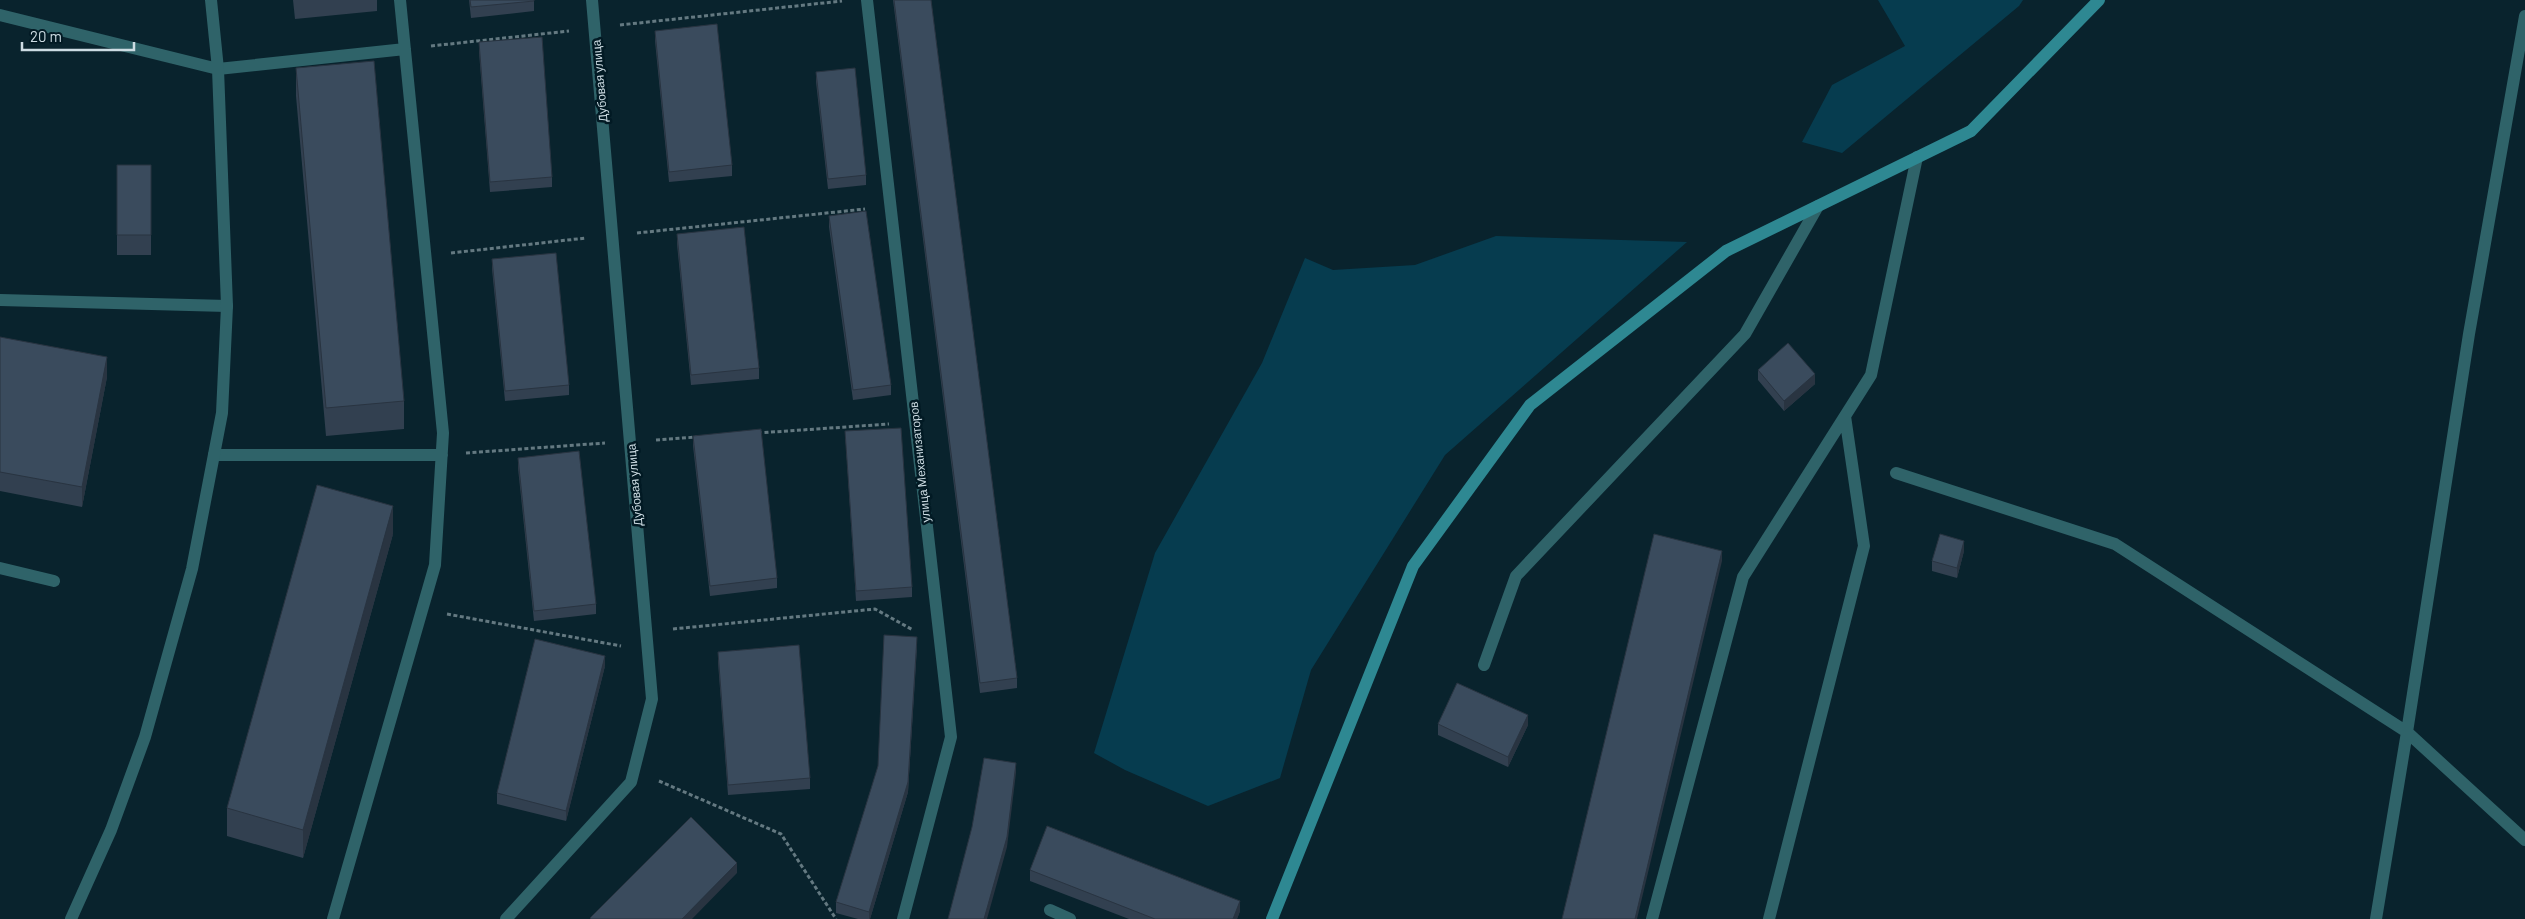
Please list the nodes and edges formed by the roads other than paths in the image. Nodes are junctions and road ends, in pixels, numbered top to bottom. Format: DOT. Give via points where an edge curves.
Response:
graph roads {
  1 [pos="211,0"];
  2 [pos="400,0"];
  3 [pos="592,0"];
  4 [pos="867,0"];
  5 [pos="2099,0"];
  6 [pos="0,15"];
  7 [pos="2525,16"];
  8 [pos="406,49"];
  9 [pos="218,69"];
  10 [pos="1917,157"];
  11 [pos="1818,206"];
  12 [pos="0,300"];
  13 [pos="227,306"];
  14 [pos="1845,416"];
  15 [pos="214,455"];
  16 [pos="442,455"];
  17 [pos="1896,473"];
  18 [pos="0,568"];
  19 [pos="54,581"];
  20 [pos="1484,666"];
  21 [pos="2407,732"];
  22 [pos="2525,840"];
  23 [pos="1050,910"];
  24 [pos="73,918"];
  25 [pos="334,919"];
  26 [pos="506,919"];
  27 [pos="903,919"];
  28 [pos="1070,919"];
  29 [pos="1272,919"];
  30 [pos="1652,919"];
  31 [pos="1769,919"];
  32 [pos="2376,919"];
  1 -- 9 [label="street"];
  2 -- 8 [label="street"];
  3 -- 26 [label="street, Дубовая улица" via="652,699 631,782"];
  4 -- 27 [label="street, улица Механизаторов" via="951,737"];
  5 -- 10 [label="street" via="1971,131"];
  6 -- 9 [label="street"];
  7 -- 21 [label="street" via="2469,334"];
  8 -- 9 [label="street"];
  8 -- 16 [label="street" via="443,433"];
  9 -- 13 [label="street"];
  10 -- 11 [label="street"];
  10 -- 14 [label="street" via="1871,375"];
  11 -- 20 [label="street" via="1744,334 1516,576"];
  11 -- 29 [label="street" via="1726,252 1530,405 1413,566"];
  12 -- 13 [label="street"];
  13 -- 15 [label="street" via="222,413"];
  14 -- 30 [label="street" via="1743,577"];
  14 -- 31 [label="street" via="1864,546"];
  15 -- 16 [label="street"];
  15 -- 24 [label="street" via="192,569 145,737 111,830"];
  16 -- 25 [label="street" via="435,565"];
  17 -- 21 [label="street" via="2115,544"];
  18 -- 19 [label="street"];
  21 -- 22 [label="street"];
  21 -- 32 [label="street"];
  23 -- 28 [label="street"];
}
